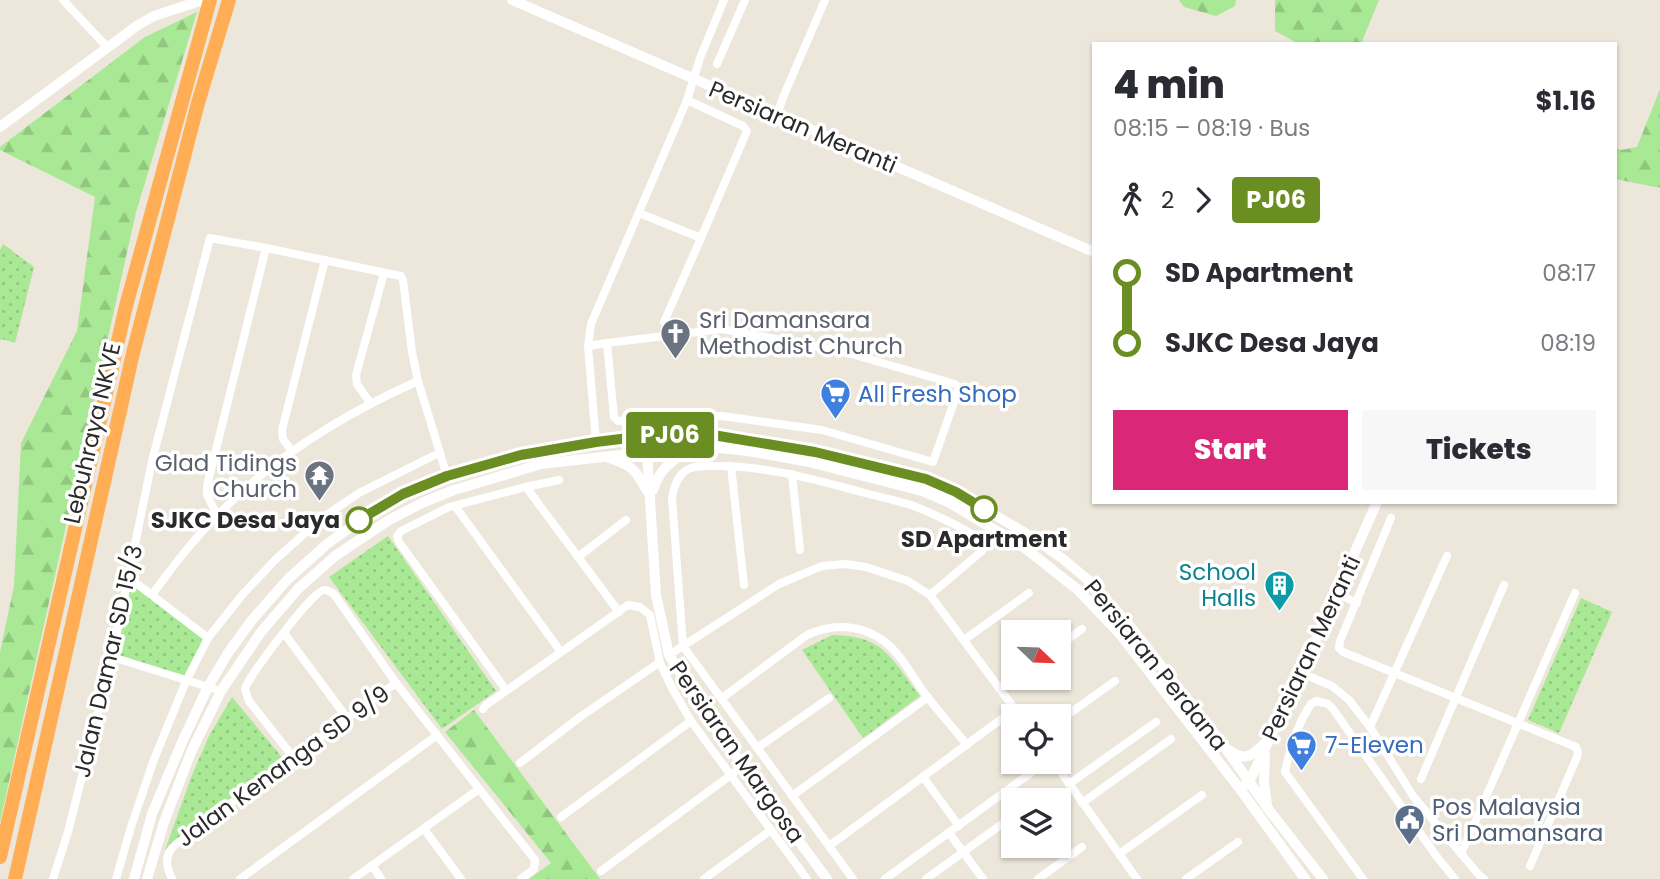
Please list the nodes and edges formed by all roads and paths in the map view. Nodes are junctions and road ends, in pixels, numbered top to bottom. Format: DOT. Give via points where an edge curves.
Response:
graph roads {
  1 [pos="63,0"];
  2 [pos="203,0"];
  3 [pos="210,0"];
  4 [pos="229,0"];
  5 [pos="724,0"];
  6 [pos="745,0"];
  7 [pos="825,0"];
  8 [pos="517,1"];
  9 [pos="108,48"];
  10 [pos="717,64"];
  11 [pos="694,79"];
  12 [pos="687,100"];
  13 [pos="777,114"];
  14 [pos="0,127"];
  15 [pos="639,213"];
  16 [pos="701,238"];
  17 [pos="266,248"];
  18 [pos="1092,252"];
  19 [pos="325,260"];
  20 [pos="384,272"];
  21 [pos="664,322"];
  22 [pos="607,343"];
  23 [pos="588,346"];
  24 [pos="418,381"];
  25 [pos="371,404"];
  26 [pos="691,434"];
  27 [pos="600,442"];
  28 [pos="691,447"];
  29 [pos="292,451"];
  30 [pos="648,451"];
  31 [pos="439,453"];
  32 [pos="603,456"];
  33 [pos="933,462"];
  34 [pos="731,466"];
  35 [pos="792,474"];
  36 [pos="447,476"];
  37 [pos="926,479"];
  38 [pos="559,480"];
  39 [pos="526,487"];
  40 [pos="650,497"];
  41 [pos="1376,504"];
  42 [pos="455,506"];
  43 [pos="218,515"];
  44 [pos="1391,518"];
  45 [pos="626,520"];
  46 [pos="800,550"];
  47 [pos="578,556"];
  48 [pos="1447,556"];
  49 [pos="128,577"];
  50 [pos="288,579"];
  51 [pos="744,585"];
  52 [pos="1504,585"];
  53 [pos="298,589"];
  54 [pos="1030,593"];
  55 [pos="1336,593"];
  56 [pos="1575,593"];
  57 [pos="152,595"];
  58 [pos="930,595"];
  59 [pos="1357,603"];
  60 [pos="619,612"];
  61 [pos="1082,629"];
  62 [pos="284,633"];
  63 [pos="1071,637"];
  64 [pos="208,638"];
  65 [pos="964,640"];
  66 [pos="684,646"];
  67 [pos="561,652"];
  68 [pos="112,657"];
  69 [pos="665,659"];
  70 [pos="1301,673"];
  71 [pos="1395,673"];
  72 [pos="186,681"];
  73 [pos="1115,681"];
  74 [pos="396,683"];
  75 [pos="208,687"];
  76 [pos="999,688"];
  77 [pos="506,690"];
  78 [pos="221,691"];
  79 [pos="928,697"];
  80 [pos="722,698"];
  81 [pos="829,698"];
  82 [pos="1455,698"];
  83 [pos="1011,704"];
  84 [pos="483,709"];
  85 [pos="1071,712"];
  86 [pos="347,718"];
  87 [pos="691,721"];
  88 [pos="1156,722"];
  89 [pos="1519,723"];
  90 [pos="1001,724"];
  91 [pos="1370,727"];
  92 [pos="436,736"];
  93 [pos="1171,739"];
  94 [pos="1269,739"];
  95 [pos="967,745"];
  96 [pos="1224,746"];
  97 [pos="757,748"];
  98 [pos="293,757"];
  99 [pos="520,762"];
  100 [pos="743,766"];
  101 [pos="1029,774"];
  102 [pos="1062,774"];
  103 [pos="731,775"];
  104 [pos="923,776"];
  105 [pos="1421,779"];
  106 [pos="1069,784"];
  107 [pos="1244,786"];
  108 [pos="479,789"];
  109 [pos="1202,795"];
  110 [pos="792,796"];
  111 [pos="1413,796"];
  112 [pos="1082,803"];
  113 [pos="1402,806"];
  114 [pos="1269,810"];
  115 [pos="561,817"];
  116 [pos="1001,825"];
  117 [pos="959,826"];
  118 [pos="424,829"];
  119 [pos="771,830"];
  120 [pos="949,833"];
  121 [pos="1238,842"];
  122 [pos="828,846"];
  123 [pos="1082,847"];
  124 [pos="963,852"];
  125 [pos="1119,854"];
  126 [pos="1461,854"];
  127 [pos="0,858"];
  128 [pos="372,865"];
  129 [pos="1530,866"];
  130 [pos="601,870"];
  131 [pos="134,878"];
  132 [pos="15,879"];
  133 [pos="52,879"];
  134 [pos="116,879"];
  135 [pos="149,879"];
  136 [pos="172,879"];
  137 [pos="240,879"];
  138 [pos="353,879"];
  139 [pos="381,879"];
  140 [pos="461,879"];
  141 [pos="521,879"];
  142 [pos="704,879"];
  143 [pos="807,879"];
  144 [pos="827,879"];
  145 [pos="853,879"];
  146 [pos="885,879"];
  147 [pos="926,879"];
  148 [pos="983,879"];
  149 [pos="1038,879"];
  150 [pos="1137,879"];
  151 [pos="1186,879"];
  152 [pos="1305,879"];
  153 [pos="1323,879"];
  154 [pos="1363,879"];
  155 [pos="1455,879"];
  156 [pos="1484,879"];
  1 -- 9 [label="street"];
  2 -- 9 [label="main road" via="154,16"];
  3 -- 127 [label="highway, Lebuhraya NKVE" via="126,306"];
  4 -- 132 [label="highway, Lebuhraya NKVE" via="133,352"];
  5 -- 11 [label="street"];
  6 -- 10 [label="street"];
  7 -- 13 [label="street"];
  8 -- 11 [label="main road, Persiaran Meranti"];
  9 -- 14 [label="main road"];
  11 -- 12 [label="street"];
  11 -- 13 [label="main road, Persiaran Meranti"];
  12 -- 15 [label="street"];
  12 -- 16 [label="street" via="747,131"];
  13 -- 18 [label="main road, Persiaran Meranti"];
  15 -- 16 [label="street"];
  15 -- 23 [label="street" via="593,317"];
  16 -- 21 [label="street"];
  17 -- 19 [label="street"];
  17 -- 43 [label="street" via="207,486 206,495"];
  17 -- 49 [label="street, Jalan Damar SD 15/3" via="210,238 152,461"];
  19 -- 20 [label="street"];
  19 -- 29 [label="street" via="282,430"];
  20 -- 24 [label="street" via="403,280"];
  20 -- 25 [label="street" via="356,376"];
  22 -- 23 [label="street"];
  22 -- 33 [label="street" via="618,421 722,416 822,430"];
  22 -- 33 [label="street" via="722,329 841,351 955,384 959,391"];
  23 -- 27 [label="street"];
  24 -- 25 [label="street"];
  24 -- 31 [label="street"];
  25 -- 29 [label="street"];
  26 -- 27 [label="main road, Persiaran Perdana"];
  26 -- 30 [label="main road" via="657,442"];
  26 -- 37 [label="main road, Persiaran Perdana" via="815,452"];
  27 -- 30 [label="main road" via="639,445"];
  27 -- 36 [label="main road, Persiaran Perdana" via="521,455"];
  28 -- 30 [label="main road, Persiaran Perdana"];
  28 -- 40 [label="main road" via="663,468"];
  28 -- 107 [label="main road, Persiaran Perdana" via="809,462 922,491 1025,548 1078,590 1119,633"];
  29 -- 43 [label="street"];
  30 -- 32 [label="main road, Persiaran Perdana"];
  30 -- 40 [label="main road, Persiaran Margosa"];
  31 -- 36 [label="street"];
  31 -- 64 [label="street" via="359,493 322,519 276,559"];
  32 -- 40 [label="main road" via="631,466"];
  32 -- 53 [label="main road, Persiaran Perdana" via="541,464 424,502 335,556"];
  33 -- 37 [label="street"];
  34 -- 35 [label="street"];
  34 -- 51 [label="street"];
  34 -- 66 [label="street" via="688,468 673,490"];
  35 -- 46 [label="street"];
  35 -- 58 [label="street" via="912,506 982,541 982,551"];
  36 -- 50 [label="main road, Persiaran Perdana" via="369,514"];
  37 -- 96 [label="main road, Persiaran Perdana" via="1032,537 1087,579"];
  38 -- 39 [label="street"];
  39 -- 42 [label="street"];
  39 -- 47 [label="street"];
  40 -- 69 [label="main road, Persiaran Margosa"];
  41 -- 55 [label="main road, Persiaran Meranti"];
  42 -- 67 [label="street"];
  42 -- 77 [label="street" via="397,536"];
  43 -- 57 [label="street"];
  44 -- 59 [label="street"];
  45 -- 47 [label="street"];
  47 -- 60 [label="street"];
  48 -- 71 [label="street"];
  49 -- 57 [label="street"];
  49 -- 68 [label="street, Jalan Damar SD 15/3"];
  50 -- 53 [label="main road"];
  50 -- 75 [label="main road, Persiaran Perdana" via="252,620"];
  52 -- 82 [label="street"];
  53 -- 78 [label="main road, Persiaran Perdana" via="261,632"];
  54 -- 65 [label="street"];
  55 -- 59 [label="street"];
  55 -- 70 [label="main road, Persiaran Meranti"];
  56 -- 89 [label="street"];
  57 -- 64 [label="street"];
  58 -- 65 [label="street"];
  58 -- 66 [label="street" via="908,581 866,567 821,566 779,584"];
  59 -- 71 [label="street" via="1339,648"];
  60 -- 67 [label="street"];
  60 -- 69 [label="street" via="628,605 646,610"];
  61 -- 63 [label="street"];
  62 -- 74 [label="street" via="312,597 327,590"];
  62 -- 86 [label="street"];
  62 -- 98 [label="street" via="246,690 249,701"];
  64 -- 72 [label="street"];
  65 -- 76 [label="street"];
  66 -- 69 [label="street"];
  66 -- 80 [label="street"];
  67 -- 77 [label="street"];
  68 -- 72 [label="street"];
  68 -- 133 [label="street, Jalan Damar SD 15/3"];
  69 -- 87 [label="street" via="672,688"];
  69 -- 99 [label="street"];
  69 -- 100 [label="main road, Persiaran Margosa"];
  70 -- 91 [label="street" via="1340,692"];
  70 -- 94 [label="main road, Persiaran Meranti"];
  71 -- 82 [label="street"];
  71 -- 91 [label="street"];
  72 -- 75 [label="street"];
  72 -- 134 [label="street" via="153,762"];
  73 -- 85 [label="street"];
  74 -- 86 [label="street, Jalan Kenanga SD 9/9"];
  74 -- 92 [label="street"];
  75 -- 78 [label="street"];
  75 -- 131 [label="main road, Persiaran Perdana" via="152,814"];
  76 -- 83 [label="street"];
  77 -- 84 [label="street"];
  78 -- 135 [label="main road, Persiaran Perdana" via="164,822"];
  79 -- 80 [label="street" via="885,641 845,626 807,635"];
  79 -- 95 [label="street"];
  79 -- 110 [label="street"];
  80 -- 97 [label="street"];
  81 -- 97 [label="street"];
  82 -- 89 [label="street"];
  82 -- 105 [label="street"];
  86 -- 98 [label="street, Jalan Kenanga SD 9/9"];
  87 -- 103 [label="street"];
  87 -- 115 [label="street"];
  88 -- 106 [label="street"];
  89 -- 126 [label="street"];
  89 -- 129 [label="street" via="1577,750"];
  90 -- 95 [label="street"];
  91 -- 111 [label="street"];
  92 -- 108 [label="street"];
  92 -- 137 [label="street"];
  93 -- 112 [label="street"];
  94 -- 96 [label="main road" via="1250,756 1235,755"];
  94 -- 107 [label="main road, Persiaran Meranti"];
  94 -- 114 [label="main road" via="1264,771"];
  95 -- 104 [label="street"];
  96 -- 107 [label="main road, Persiaran Perdana"];
  97 -- 110 [label="street"];
  98 -- 136 [label="street, Jalan Kenanga SD 9/9" via="170,849 166,863"];
  100 -- 103 [label="street"];
  100 -- 144 [label="main road, Persiaran Margosa"];
  101 -- 117 [label="street"];
  102 -- 106 [label="street"];
  103 -- 119 [label="street"];
  103 -- 130 [label="street"];
  104 -- 117 [label="street"];
  104 -- 122 [label="street"];
  106 -- 112 [label="street"];
  107 -- 114 [label="main road, Persiaran Perdana"];
  107 -- 152 [label="main road, Persiaran Perdana"];
  108 -- 118 [label="street"];
  108 -- 141 [label="street" via="535,860 534,869"];
  109 -- 125 [label="street"];
  110 -- 122 [label="street"];
  111 -- 113 [label="street"];
  111 -- 126 [label="street"];
  112 -- 125 [label="street"];
  113 -- 154 [label="street" via="1334,709 1322,702 1311,704 1296,731 1285,772"];
  113 -- 155 [label="street"];
  114 -- 153 [label="main road, Persiaran Perdana"];
  116 -- 124 [label="street"];
  117 -- 120 [label="street"];
  118 -- 128 [label="street"];
  118 -- 140 [label="street"];
  119 -- 142 [label="street"];
  119 -- 143 [label="street"];
  120 -- 124 [label="street"];
  120 -- 146 [label="street"];
  121 -- 151 [label="street"];
  122 -- 145 [label="street"];
  123 -- 149 [label="street"];
  124 -- 147 [label="street"];
  124 -- 148 [label="street"];
  125 -- 150 [label="street"];
  126 -- 156 [label="street"];
  128 -- 138 [label="street"];
  128 -- 139 [label="street"];
}
